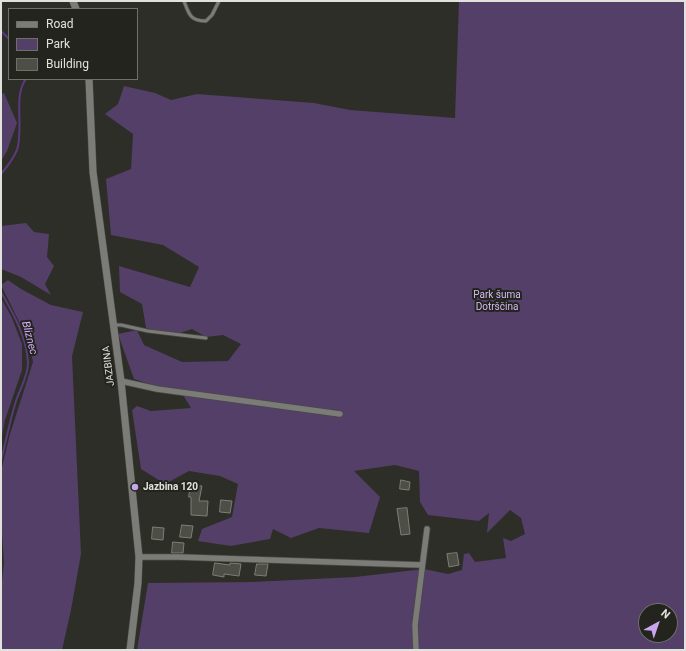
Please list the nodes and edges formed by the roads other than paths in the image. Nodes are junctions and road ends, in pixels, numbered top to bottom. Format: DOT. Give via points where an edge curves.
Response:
graph roads {
  1 [pos="184,1"];
  2 [pos="219,1"];
  3 [pos="89,80"];
  4 [pos="114,325"];
  5 [pos="206,338"];
  6 [pos="121,381"];
  7 [pos="340,414"];
  8 [pos="427,529"];
  9 [pos="139,557"];
  10 [pos="422,565"];
  11 [pos="130,650"];
  12 [pos="416,650"];
  1 -- 2 [label="lane" via="190,16 199,21 206,20 212,15"];
  3 -- 4 [label="street, JAZBINA" via="93,172"];
  4 -- 5 [label="lane"];
  4 -- 6 [label="street, JAZBINA"];
  6 -- 7 [label="street" via="157,389"];
  6 -- 9 [label="street, JAZBINA"];
  8 -- 10 [label="street"];
  9 -- 10 [label="street"];
  9 -- 11 [label="street, JAZBINA"];
  10 -- 12 [label="street" via="415,625"];
}
